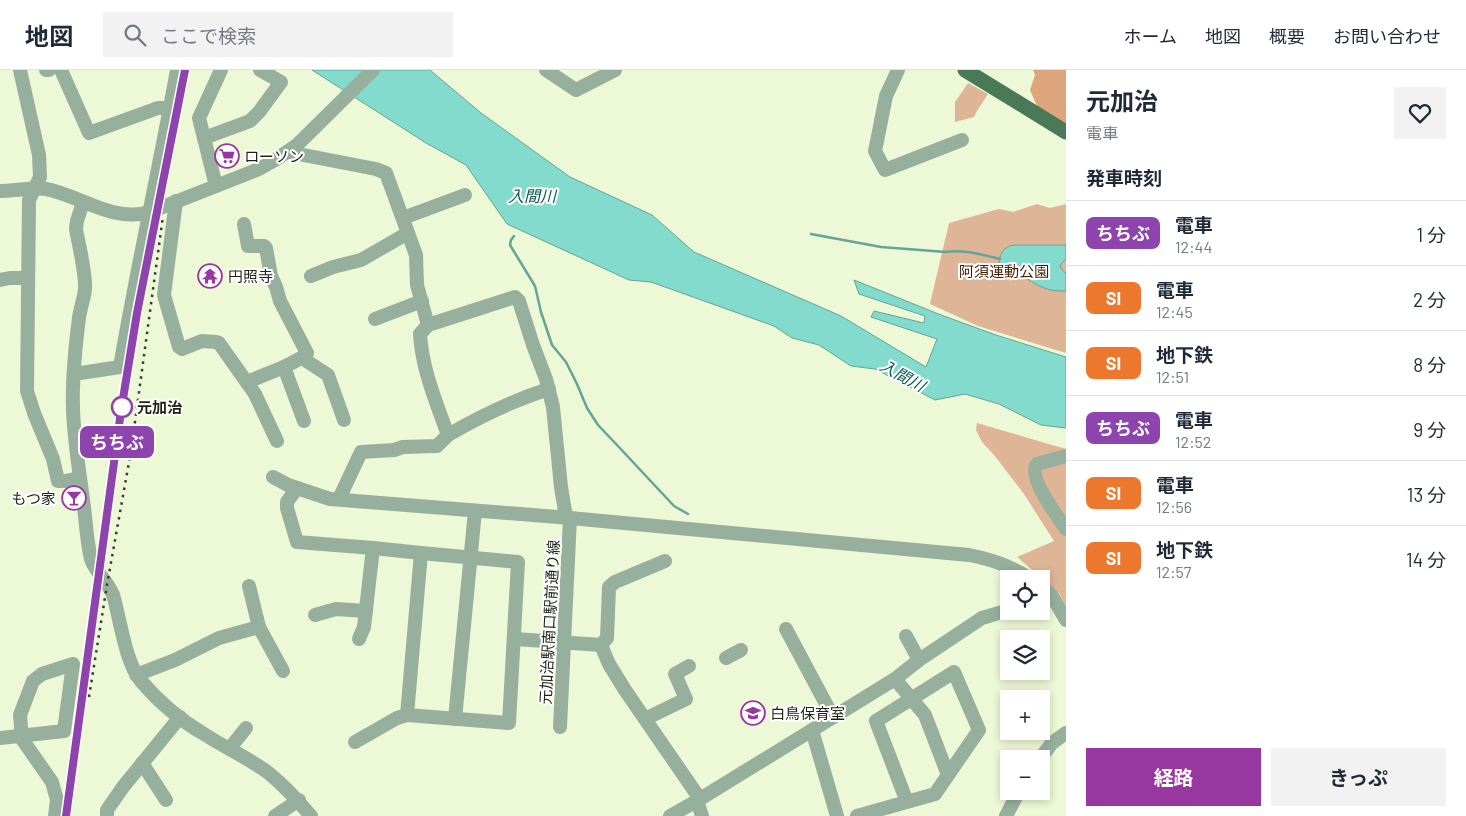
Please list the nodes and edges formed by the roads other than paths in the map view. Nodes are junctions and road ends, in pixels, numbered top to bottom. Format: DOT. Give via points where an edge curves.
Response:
graph roads {
  1 [pos="20,70"];
  2 [pos="62,70"];
  3 [pos="177,70"];
  4 [pos="221,70"];
  5 [pos="260,70"];
  6 [pos="372,70"];
  7 [pos="546,70"];
  8 [pos="615,70"];
  9 [pos="898,70"];
  10 [pos="965,70"];
  11 [pos="170,108"];
  12 [pos="1066,132"];
  13 [pos="204,138"];
  14 [pos="962,140"];
  15 [pos="288,152"];
  16 [pos="216,186"];
  17 [pos="0,190"];
  18 [pos="34,190"];
  19 [pos="465,195"];
  20 [pos="176,201"];
  21 [pos="82,202"];
  22 [pos="150,212"];
  23 [pos="403,218"];
  24 [pos="244,224"];
  25 [pos="408,233"];
  26 [pos="311,276"];
  27 [pos="27,278"];
  28 [pos="0,280"];
  29 [pos="422,301"];
  30 [pos="375,319"];
  31 [pos="428,325"];
  32 [pos="302,358"];
  33 [pos="284,367"];
  34 [pos="74,374"];
  35 [pos="247,382"];
  36 [pos="549,389"];
  37 [pos="344,420"];
  38 [pos="304,421"];
  39 [pos="448,434"];
  40 [pos="277,441"];
  41 [pos="1066,456"];
  42 [pos="272,477"];
  43 [pos="80,478"];
  44 [pos="297,488"];
  45 [pos="339,499"];
  46 [pos="475,511"];
  47 [pos="568,518"];
  48 [pos="1066,529"];
  49 [pos="373,548"];
  50 [pos="421,553"];
  51 [pos="470,558"];
  52 [pos="665,561"];
  53 [pos="1017,570"];
  54 [pos="249,586"];
  55 [pos="1050,601"];
  56 [pos="366,611"];
  57 [pos="1000,613"];
  58 [pos="316,615"];
  59 [pos="1066,620"];
  60 [pos="259,627"];
  61 [pos="786,629"];
  62 [pos="906,636"];
  63 [pos="359,638"];
  64 [pos="514,638"];
  65 [pos="564,642"];
  66 [pos="601,645"];
  67 [pos="741,650"];
  68 [pos="726,658"];
  69 [pos="919,660"];
  70 [pos="689,666"];
  71 [pos="283,671"];
  72 [pos="136,674"];
  73 [pos="894,679"];
  74 [pos="911,699"];
  75 [pos="407,715"];
  76 [pos="180,717"];
  77 [pos="833,717"];
  78 [pos="455,718"];
  79 [pos="645,719"];
  80 [pos="560,727"];
  81 [pos="246,728"];
  82 [pos="812,730"];
  83 [pos="1066,733"];
  84 [pos="21,735"];
  85 [pos="0,738"];
  86 [pos="355,742"];
  87 [pos="230,748"];
  88 [pos="1047,750"];
  89 [pos="142,762"];
  90 [pos="948,775"];
  91 [pos="166,800"];
  92 [pos="298,800"];
  93 [pos="698,800"];
  94 [pos="1014,800"];
  95 [pos="907,802"];
  96 [pos="55,816"];
  97 [pos="107,816"];
  98 [pos="275,816"];
  99 [pos="310,816"];
  100 [pos="670,816"];
  101 [pos="702,816"];
  102 [pos="837,816"];
  103 [pos="857,816"];
  104 [pos="1006,816"];
  1 -- 18 [label="street" via="39,155 40,177"];
  2 -- 11 [label="street" via="89,133 158,108"];
  3 -- 11 [label="street"];
  4 -- 13 [label="street" via="199,118"];
  5 -- 13 [label="street" via="282,82 260,112 250,121"];
  6 -- 15 [label="street"];
  7 -- 8 [label="street" via="576,90"];
  9 -- 14 [label="street" via="886,96 875,151 885,170"];
  10 -- 12 [label="main road"];
  11 -- 22 [label="street"];
  13 -- 16 [label="street"];
  15 -- 16 [label="street" via="258,169"];
  15 -- 23 [label="street" via="376,169 386,174"];
  16 -- 20 [label="street"];
  17 -- 18 [label="street"];
  18 -- 21 [label="street" via="45,189"];
  18 -- 27 [label="street" via="29,200"];
  19 -- 23 [label="street"];
  20 -- 22 [label="street"];
  20 -- 35 [label="street" via="164,295 179,347 182,349 202,341 217,343"];
  21 -- 22 [label="street" via="115,214"];
  21 -- 34 [label="street" via="76,229 85,288 74,354"];
  22 -- 34 [label="street" via="120,367"];
  23 -- 25 [label="street"];
  24 -- 32 [label="street" via="248,246 266,248 280,301 307,353"];
  25 -- 26 [label="street" via="360,260"];
  25 -- 29 [label="street" via="416,254 417,284"];
  27 -- 28 [label="street"];
  27 -- 43 [label="street" via="26,384 29,399 53,459 58,481"];
  29 -- 30 [label="street"];
  29 -- 31 [label="street"];
  31 -- 36 [label="street, 元加治駅南口駅前通り線" via="515,297"];
  31 -- 39 [label="street" via="420,334 422,351"];
  32 -- 33 [label="street"];
  32 -- 37 [label="street" via="328,375"];
  33 -- 35 [label="street"];
  33 -- 38 [label="street"];
  34 -- 43 [label="street" via="74,421"];
  35 -- 40 [label="street"];
  36 -- 39 [label="street" via="523,397"];
  36 -- 47 [label="street, 元加治駅南口駅前通り線"];
  39 -- 45 [label="street" via="436,446 361,452"];
  41 -- 48 [label="street" via="1034,467 1039,488"];
  42 -- 44 [label="street"];
  43 -- 72 [label="street" via="92,562 112,591"];
  44 -- 45 [label="street"];
  44 -- 49 [label="street" via="287,508 297,542"];
  45 -- 46 [label="street"];
  46 -- 47 [label="street"];
  46 -- 51 [label="street"];
  47 -- 53 [label="street" via="969,555"];
  47 -- 65 [label="street, 元加治駅南口駅前通り線"];
  49 -- 50 [label="street"];
  49 -- 56 [label="street"];
  50 -- 51 [label="street"];
  50 -- 75 [label="street"];
  51 -- 64 [label="street" via="518,562"];
  51 -- 78 [label="street"];
  52 -- 66 [label="street" via="609,587 607,638"];
  54 -- 60 [label="street"];
  55 -- 59 [label="street"];
  56 -- 58 [label="street" via="336,609"];
  56 -- 63 [label="street"];
  57 -- 69 [label="street" via="982,618"];
  60 -- 71 [label="street"];
  60 -- 72 [label="street" via="219,638 175,660"];
  61 -- 77 [label="street"];
  62 -- 69 [label="street"];
  64 -- 65 [label="street"];
  64 -- 78 [label="street" via="509,723"];
  65 -- 66 [label="street"];
  65 -- 80 [label="street, 元加治駅南口駅前通り線"];
  66 -- 79 [label="street" via="609,664"];
  67 -- 68 [label="street"];
  69 -- 73 [label="street"];
  70 -- 79 [label="street" via="675,674 686,699"];
  72 -- 76 [label="street"];
  73 -- 74 [label="street"];
  73 -- 77 [label="street"];
  74 -- 90 [label="street" via="925,715"];
  74 -- 90 [label="street" via="954,672 979,730"];
  74 -- 95 [label="street" via="876,721"];
  75 -- 78 [label="street"];
  75 -- 86 [label="street"];
  76 -- 87 [label="street"];
  76 -- 89 [label="street"];
  77 -- 82 [label="street"];
  79 -- 93 [label="street"];
  81 -- 87 [label="street"];
  82 -- 93 [label="street"];
  82 -- 102 [label="street"];
  83 -- 88 [label="street"];
  84 -- 84 [label="street" via="20,715 33,681 42,674 73,664 64,731"];
  84 -- 85 [label="street"];
  84 -- 96 [label="street" via="52,782 57,800"];
  87 -- 92 [label="street" via="280,782"];
  89 -- 91 [label="street"];
  89 -- 97 [label="street" via="112,802"];
  90 -- 95 [label="street" via="935,794"];
  92 -- 98 [label="street"];
  92 -- 99 [label="street"];
  93 -- 100 [label="street"];
  93 -- 101 [label="street"];
  94 -- 104 [label="street"];
  95 -- 103 [label="street"];
}
